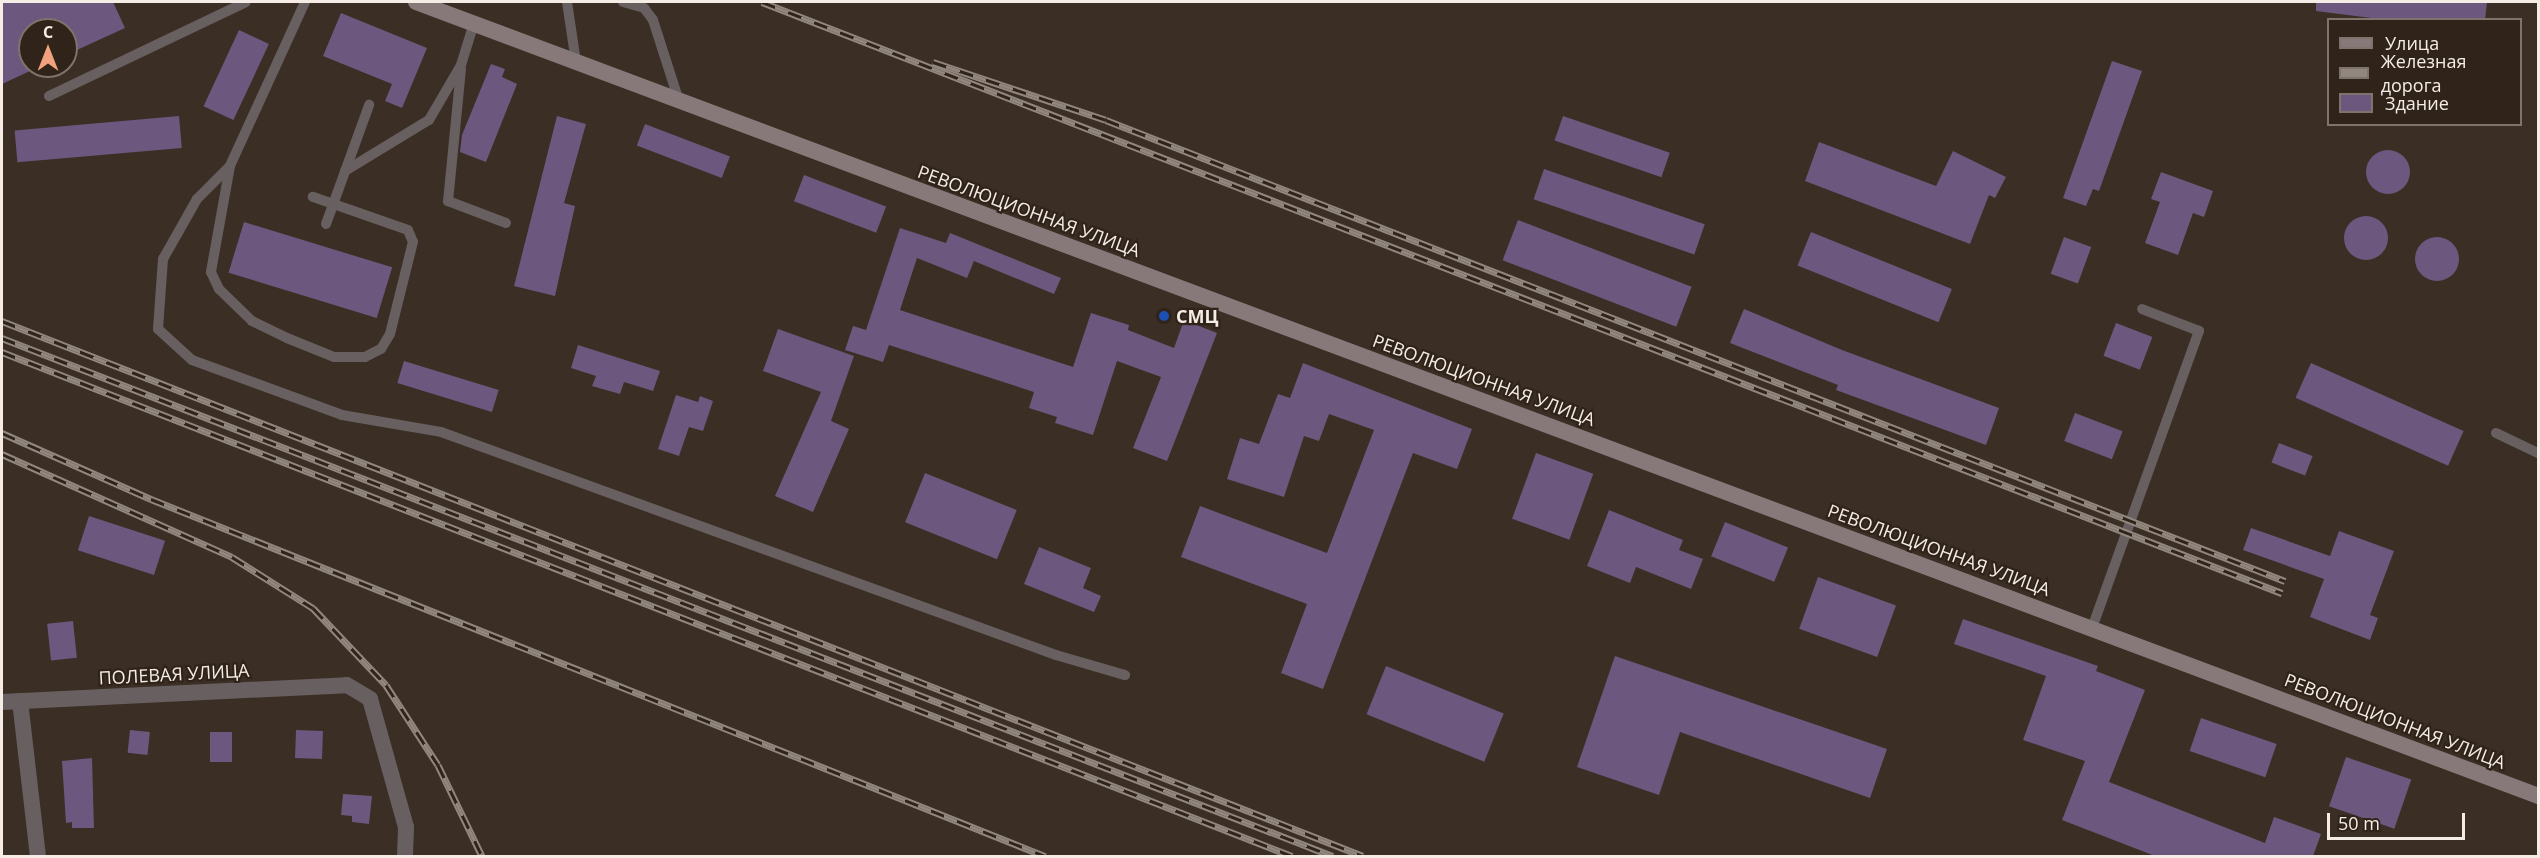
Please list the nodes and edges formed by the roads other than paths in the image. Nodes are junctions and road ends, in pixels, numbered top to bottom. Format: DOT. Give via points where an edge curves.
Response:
graph roads {
  1 [pos="246,2"];
  2 [pos="305,2"];
  3 [pos="416,2"];
  4 [pos="567,2"];
  5 [pos="623,2"];
  6 [pos="437,5"];
  7 [pos="474,23"];
  8 [pos="576,62"];
  9 [pos="461,65"];
  10 [pos="49,96"];
  11 [pos="678,101"];
  12 [pos="369,105"];
  13 [pos="230,166"];
  14 [pos="345,171"];
  15 [pos="313,196"];
  16 [pos="333,204"];
  17 [pos="506,223"];
  18 [pos="326,224"];
  19 [pos="2142,309"];
  20 [pos="2496,434"];
  21 [pos="2538,453"];
  22 [pos="2092,628"];
  23 [pos="1125,675"];
  24 [pos="20,700"];
  25 [pos="2,702"];
  26 [pos="2537,794"];
  27 [pos="38,856"];
  28 [pos="405,856"];
  1 -- 10 [label="lane"];
  2 -- 13 [label="lane"];
  3 -- 6 [label="main road, РЕВОЛЮЦИОННАЯ УЛИЦА"];
  4 -- 8 [label="lane"];
  5 -- 11 [label="lane" via="644,8 653,20"];
  6 -- 7 [label="main road, РЕВОЛЮЦИОННАЯ УЛИЦА"];
  7 -- 8 [label="main road, РЕВОЛЮЦИОННАЯ УЛИЦА"];
  7 -- 9 [label="lane"];
  8 -- 11 [label="main road, РЕВОЛЮЦИОННАЯ УЛИЦА"];
  9 -- 14 [label="lane" via="429,120"];
  9 -- 17 [label="lane" via="448,201"];
  11 -- 22 [label="main road, РЕВОЛЮЦИОННАЯ УЛИЦА"];
  12 -- 14 [label="lane"];
  13 -- 16 [label="lane" via="211,272 219,290 252,321 287,338 334,357 365,357 381,349 390,334 413,242 408,230"];
  13 -- 23 [label="lane" via="197,199 163,259 158,329 192,360 342,415 441,432 1056,655"];
  14 -- 16 [label="lane"];
  15 -- 16 [label="lane"];
  16 -- 18 [label="lane"];
  19 -- 22 [label="lane" via="2199,331"];
  20 -- 21 [label="lane"];
  22 -- 26 [label="main road, РЕВОЛЮЦИОННАЯ УЛИЦА"];
  24 -- 25 [label="street, ПОЛЕВАЯ УЛИЦА"];
  24 -- 27 [label="street"];
  24 -- 28 [label="street, ПОЛЕВАЯ УЛИЦА" via="347,685 370,699 406,827"];
}
